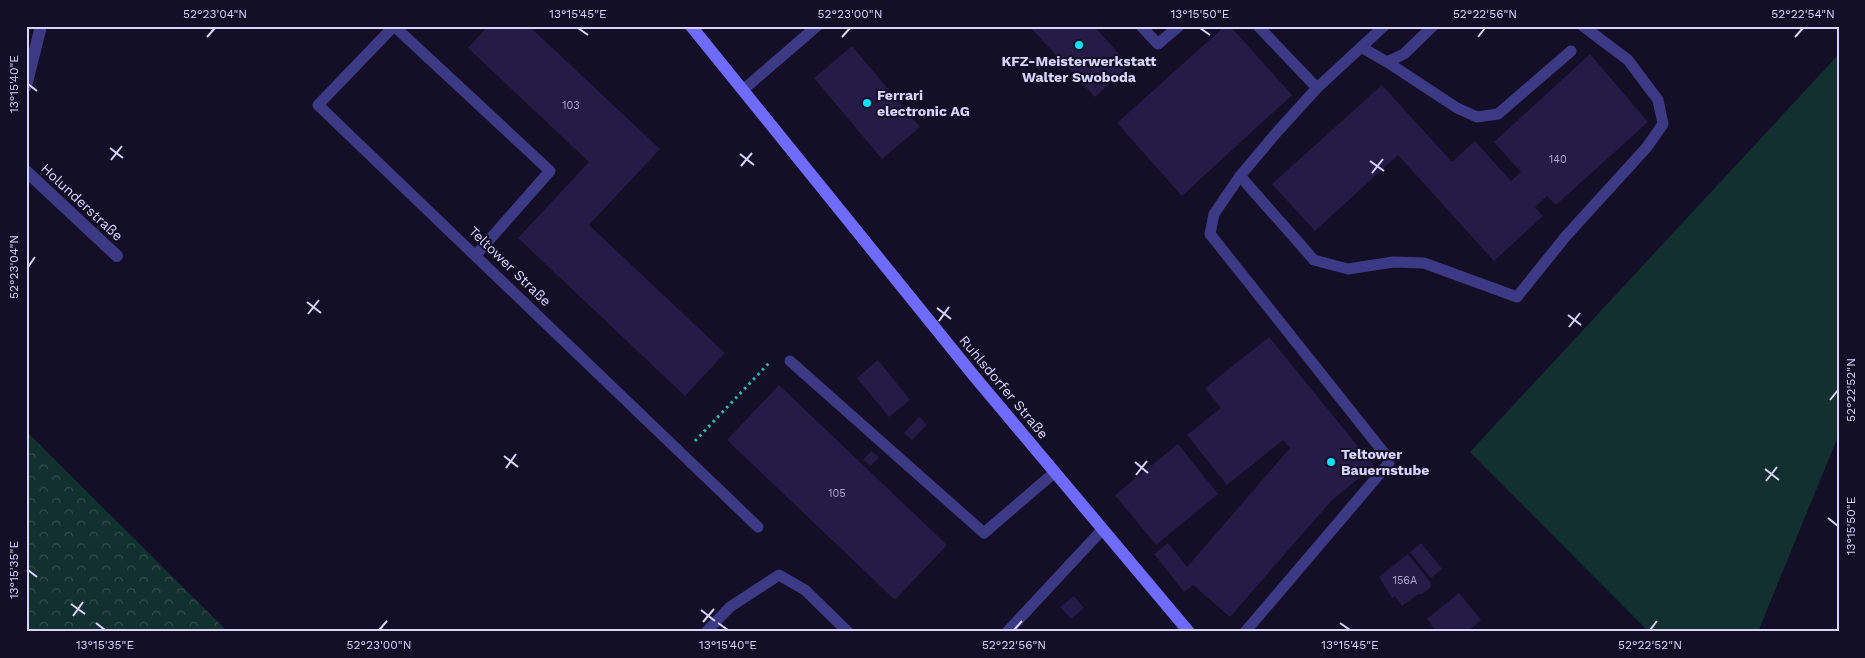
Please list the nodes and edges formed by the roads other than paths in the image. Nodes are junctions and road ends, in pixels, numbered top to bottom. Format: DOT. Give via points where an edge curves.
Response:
graph roads {
  1 [pos="41,26"];
  2 [pos="394,26"];
  3 [pos="691,26"];
  4 [pos="817,26"];
  5 [pos="1141,26"];
  6 [pos="1179,26"];
  7 [pos="1258,26"];
  8 [pos="1384,26"];
  9 [pos="1433,26"];
  10 [pos="1583,26"];
  11 [pos="1362,47"];
  12 [pos="1571,51"];
  13 [pos="1387,62"];
  14 [pos="26,86"];
  15 [pos="1317,88"];
  16 [pos="743,90"];
  17 [pos="26,171"];
  18 [pos="1240,176"];
  19 [pos="476,254"];
  20 [pos="117,256"];
  21 [pos="790,361"];
  22 [pos="1055,472"];
  23 [pos="758,527"];
  24 [pos="1102,530"];
  25 [pos="706,632"];
  26 [pos="848,632"];
  27 [pos="1007,632"];
  28 [pos="1189,632"];
  29 [pos="1245,632"];
  1 -- 14 [label="street"];
  2 -- 19 [label="lane" via="550,171"];
  2 -- 19 [label="lane, Teltower Straße" via="318,105"];
  3 -- 16 [label="main road, Ruhlsdorfer Straße"];
  4 -- 16 [label="lane"];
  5 -- 6 [label="lane" via="1158,44"];
  7 -- 15 [label="lane"];
  8 -- 11 [label="lane"];
  9 -- 13 [label="lane" via="1404,54"];
  10 -- 18 [label="lane" via="1628,60 1658,100 1663,124 1647,147 1566,236 1517,297 1424,263 1393,262 1348,269 1314,260"];
  11 -- 13 [label="lane"];
  11 -- 15 [label="lane"];
  12 -- 13 [label="lane" via="1498,114 1477,117 1457,108"];
  15 -- 18 [label="lane"];
  16 -- 22 [label="main road, Ruhlsdorfer Straße"];
  17 -- 20 [label="street, Holunderstraße"];
  18 -- 29 [label="lane" via="1214,214 1210,234 1389,463"];
  19 -- 23 [label="lane, Teltower Straße"];
  21 -- 22 [label="lane" via="984,533"];
  22 -- 24 [label="main road, Ruhlsdorfer Straße"];
  24 -- 27 [label="lane"];
  24 -- 28 [label="main road, Ruhlsdorfer Straße"];
  25 -- 26 [label="lane" via="730,608 778,575 805,590"];
}
